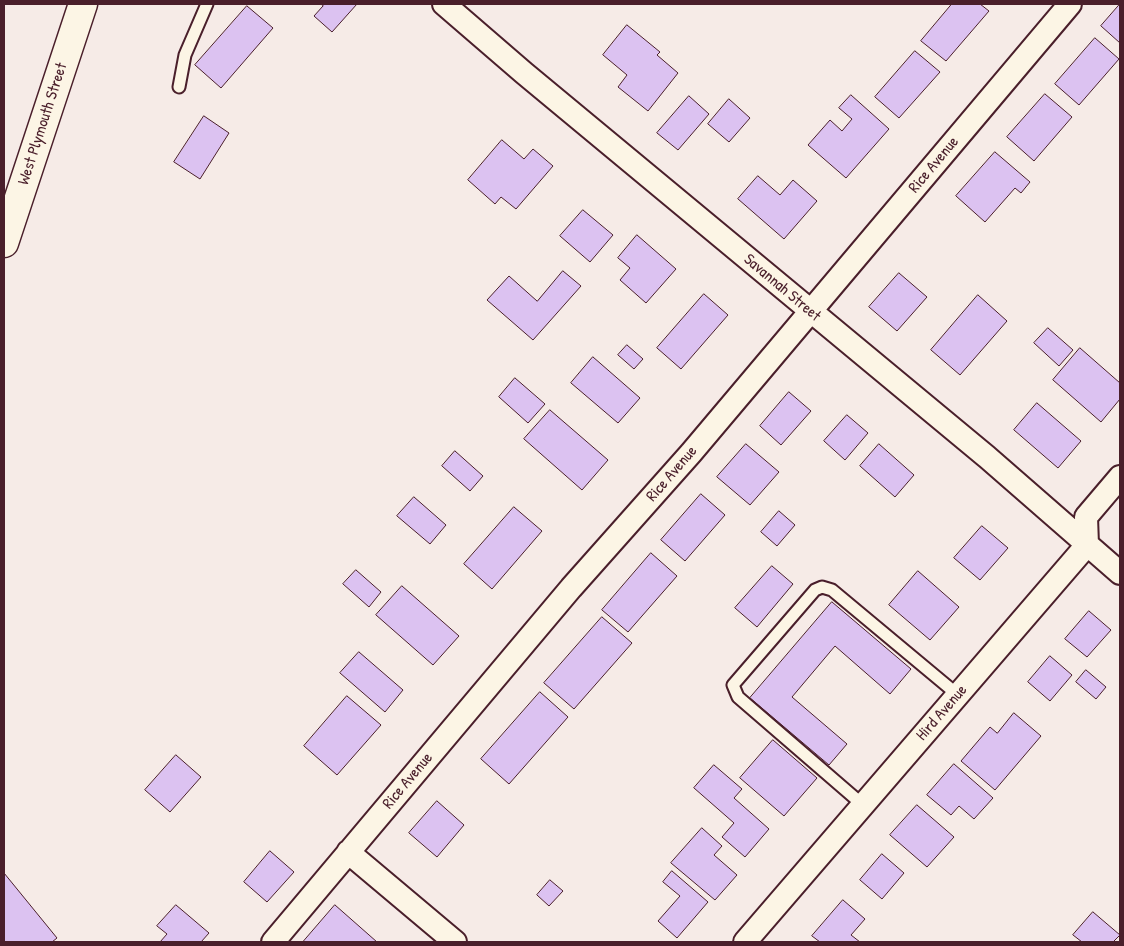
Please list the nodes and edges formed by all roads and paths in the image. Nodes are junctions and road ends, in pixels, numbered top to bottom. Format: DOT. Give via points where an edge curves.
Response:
graph roads {
  1 [pos="83,4"];
  2 [pos="206,4"];
  3 [pos="444,4"];
  4 [pos="1070,4"];
  5 [pos="179,88"];
  6 [pos="4,243"];
  7 [pos="810,312"];
  8 [pos="1120,477"];
  9 [pos="1087,545"];
  10 [pos="1120,573"];
  11 [pos="958,695"];
  12 [pos="863,806"];
  13 [pos="348,852"];
  14 [pos="272,942"];
  15 [pos="455,942"];
  16 [pos="745,942"];
  1 -- 6 [label="street, West Plymouth Street"];
  2 -- 5 [label="lane" via="185,55"];
  3 -- 7 [label="street, Savannah Street"];
  4 -- 7 [label="street, Rice Avenue"];
  7 -- 9 [label="street, Savannah Street"];
  7 -- 13 [label="street, Rice Avenue"];
  8 -- 9 [label="street" via="1086,517"];
  9 -- 10 [label="street, Savannah Street"];
  9 -- 11 [label="street, Hird Avenue"];
  11 -- 12 [label="street, Hird Avenue"];
  11 -- 12 [label="lane" via="832,590 822,587 733,685 738,697"];
  12 -- 16 [label="street, Hird Avenue"];
  13 -- 14 [label="street, Rice Avenue"];
  13 -- 15 [label="street"];
}
